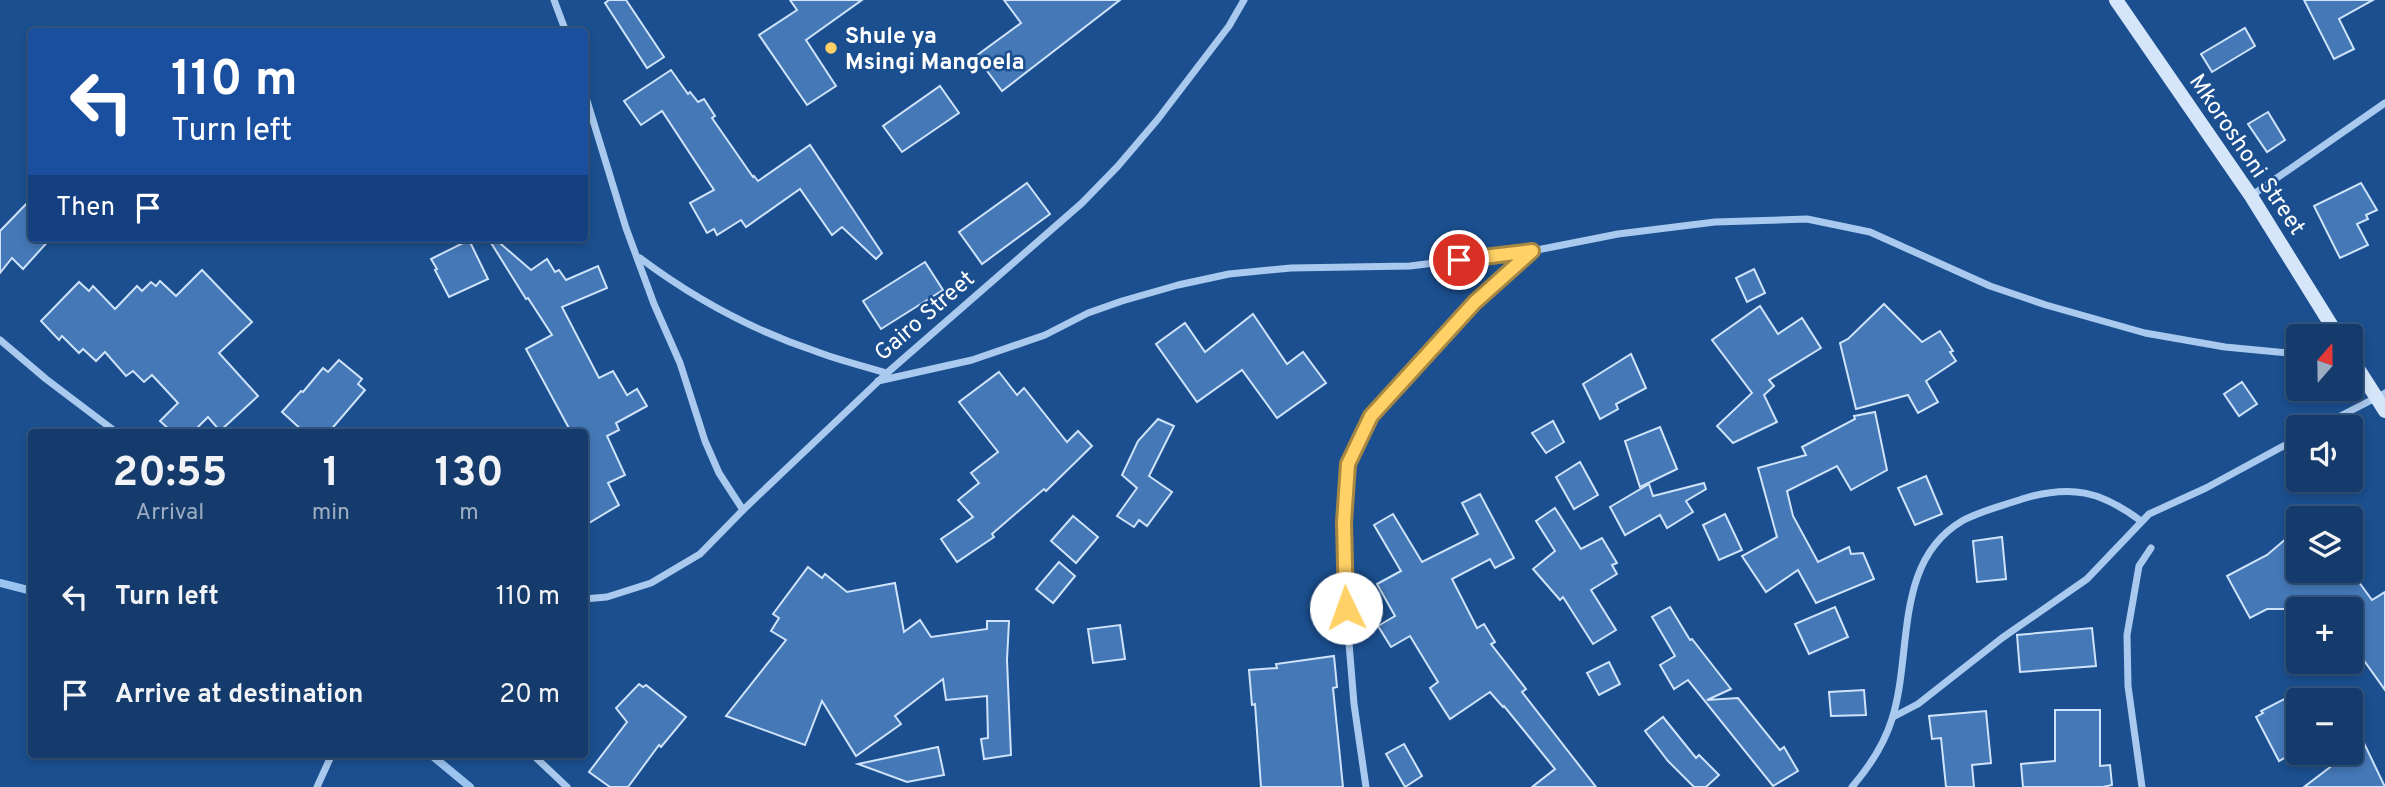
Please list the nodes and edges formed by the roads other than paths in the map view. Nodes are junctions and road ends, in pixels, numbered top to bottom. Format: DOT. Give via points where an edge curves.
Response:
graph roads {
  1 [pos="554,0"];
  2 [pos="1244,0"];
  3 [pos="2116,0"];
  4 [pos="564,28"];
  5 [pos="2385,103"];
  6 [pos="588,104"];
  7 [pos="2251,196"];
  8 [pos="1532,251"];
  9 [pos="639,257"];
  10 [pos="2331,324"];
  11 [pos="0,340"];
  12 [pos="2286,353"];
  13 [pos="887,373"];
  14 [pos="2363,373"];
  15 [pos="878,382"];
  16 [pos="2381,395"];
  17 [pos="2385,411"];
  18 [pos="2342,415"];
  19 [pos="112,429"];
  20 [pos="2286,445"];
  21 [pos="743,510"];
  22 [pos="2141,521"];
  23 [pos="2151,548"];
  24 [pos="588,599"];
  25 [pos="1893,717"];
  26 [pos="330,758"];
  27 [pos="536,758"];
  28 [pos="317,787"];
  29 [pos="567,787"];
  30 [pos="1366,787"];
  31 [pos="1852,787"];
  32 [pos="2142,787"];
  1 -- 4 [label="street"];
  2 -- 13 [label="street, Gairo Street" via="1229,26 1118,166 1082,203"];
  3 -- 7 [label="street, Mkoroshoni Street"];
  5 -- 7 [label="street"];
  6 -- 9 [label="street"];
  7 -- 10 [label="street, Mkoroshoni Street"];
  8 -- 12 [label="street" via="1715,222 1807,219 1870,232 1990,286 2145,333"];
  8 -- 15 [label="street" via="1397,267 1229,274 1122,301 972,360"];
  8 -- 30 [label="street" via="1475,302 1371,416 1348,464 1344,582"];
  9 -- 13 [label="street" via="718,309 813,351"];
  9 -- 21 [label="street" via="705,441"];
  11 -- 19 [label="street"];
  13 -- 15 [label="street, Gairo Street"];
  14 -- 16 [label="street"];
  15 -- 21 [label="street, Gairo Street"];
  16 -- 17 [label="street"];
  16 -- 18 [label="street"];
  20 -- 22 [label="street"];
  21 -- 24 [label="street, Gairo Street" via="700,554 651,583"];
  22 -- 25 [label="street" via="2087,579 2001,638 1918,704"];
  22 -- 25 [label="street" via="2117,503 2070,491 2039,494 1962,522 1931,547 1918,573"];
  23 -- 32 [label="street" via="2139,566 2127,635 2128,686"];
  25 -- 31 [label="street" via="1872,763"];
  26 -- 28 [label="street"];
  27 -- 29 [label="street"];
}
